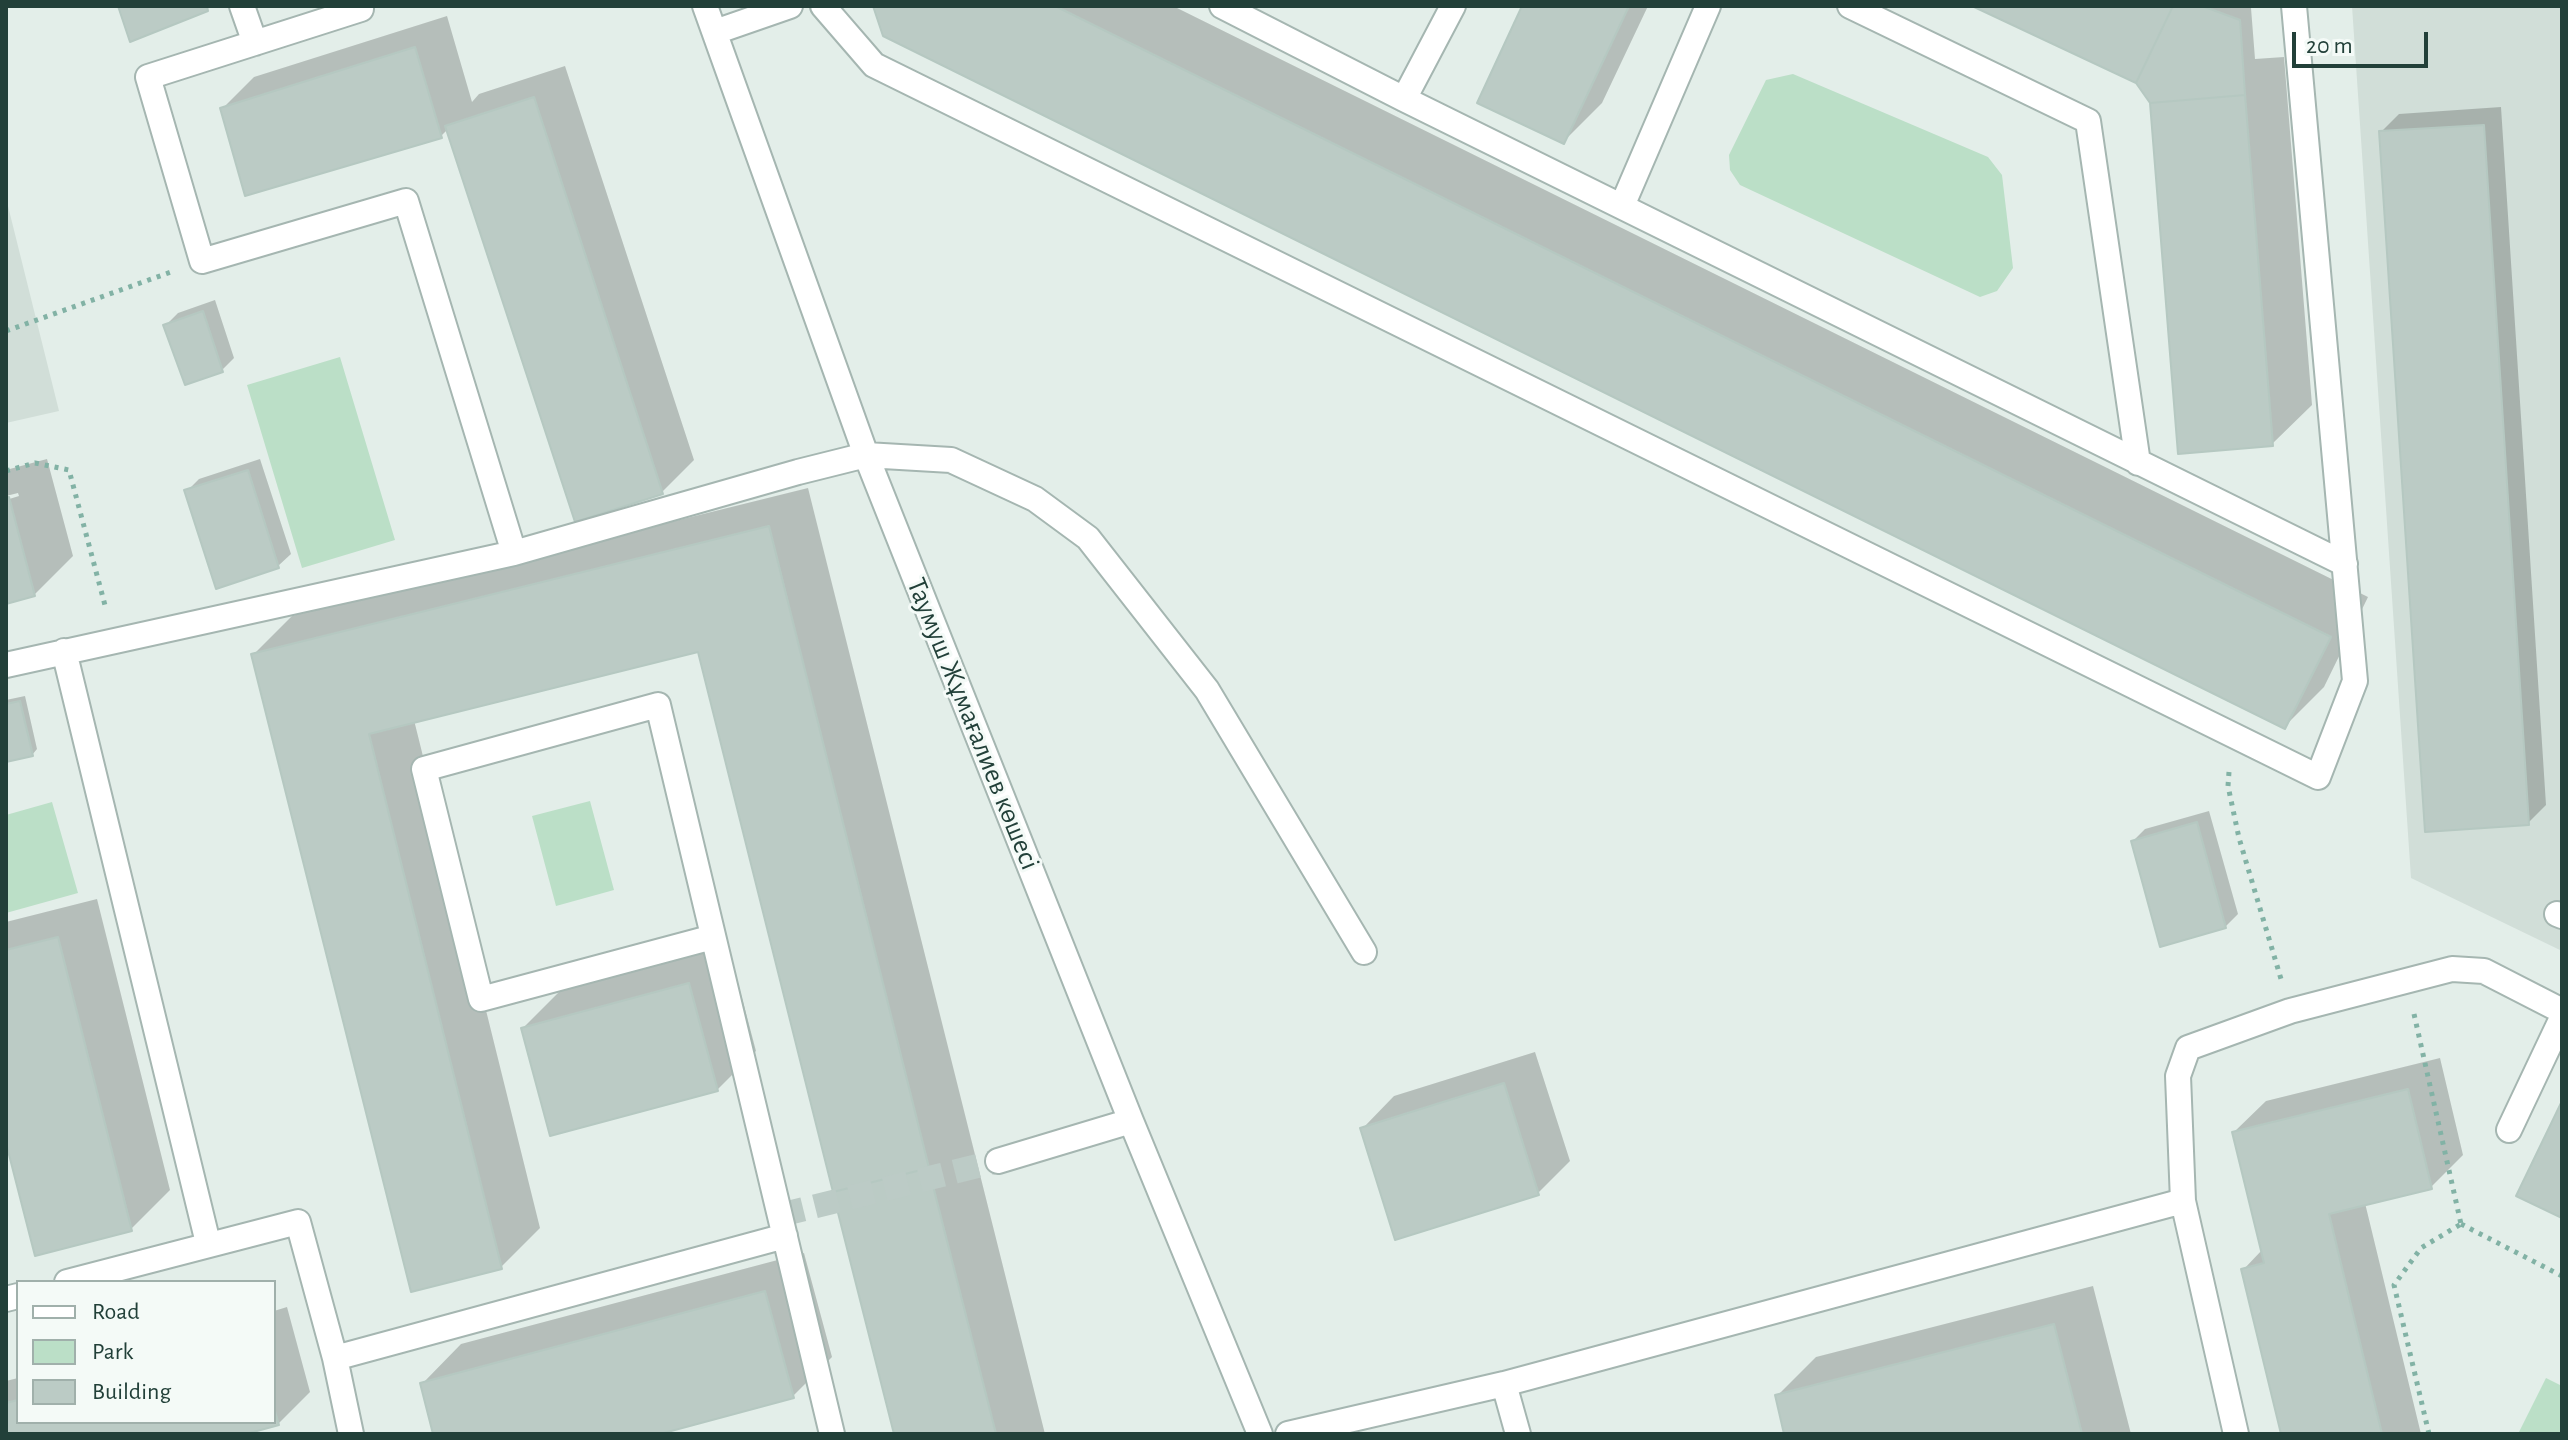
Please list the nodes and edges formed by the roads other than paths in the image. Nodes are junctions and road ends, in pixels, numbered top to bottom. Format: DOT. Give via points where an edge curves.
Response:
graph roads {
  1 [pos="242,6"];
  2 [pos="705,6"];
  3 [pos="790,6"];
  4 [pos="823,6"];
  5 [pos="1453,6"];
  6 [pos="1708,6"];
  7 [pos="1850,6"];
  8 [pos="2294,6"];
  9 [pos="364,7"];
  10 [pos="1237,9"];
  11 [pos="715,32"];
  12 [pos="255,43"];
  13 [pos="1404,99"];
  14 [pos="1622,206"];
  15 [pos="866,455"];
  16 [pos="2138,463"];
  17 [pos="514,553"];
  18 [pos="2345,564"];
  19 [pos="64,651"];
  20 [pos="6,665"];
  21 [pos="713,937"];
  22 [pos="1364,952"];
  23 [pos="2562,1011"];
  24 [pos="2562,1018"];
  25 [pos="1131,1121"];
  26 [pos="2509,1130"];
  27 [pos="998,1161"];
  28 [pos="2183,1201"];
  29 [pos="785,1236"];
  30 [pos="208,1243"];
  31 [pos="74,1280"];
  32 [pos="335,1358"];
  33 [pos="1504,1384"];
  34 [pos="351,1434"];
  35 [pos="832,1434"];
  36 [pos="1260,1434"];
  37 [pos="1288,1434"];
  38 [pos="1518,1434"];
  39 [pos="2236,1434"];
  1 -- 12 [label="street"];
  2 -- 11 [label="street, Таумуш Жұмағалиев көшесі"];
  3 -- 11 [label="street"];
  4 -- 18 [label="street" via="874,65 2318,777 2355,681"];
  5 -- 13 [label="street"];
  6 -- 14 [label="street"];
  7 -- 16 [label="street" via="2088,121"];
  8 -- 18 [label="street"];
  9 -- 12 [label="street"];
  10 -- 13 [label="street"];
  11 -- 15 [label="street, Таумуш Жұмағалиев көшесі"];
  12 -- 17 [label="street" via="148,77 202,261 406,201"];
  13 -- 14 [label="street"];
  14 -- 16 [label="street"];
  15 -- 17 [label="street"];
  15 -- 22 [label="street" via="951,460 1035,499 1088,538 1207,690"];
  15 -- 25 [label="street, Таумуш Жұмағалиев көшесі"];
  16 -- 18 [label="street"];
  17 -- 19 [label="street"];
  19 -- 20 [label="street"];
  19 -- 30 [label="street"];
  21 -- 21 [label="street" via="658,705 424,769 481,999"];
  21 -- 29 [label="street"];
  23 -- 28 [label="street" via="2484,971 2452,969 2290,1011 2188,1048 2178,1076"];
  24 -- 26 [label="street"];
  25 -- 27 [label="street"];
  25 -- 36 [label="street, Таумуш Жұмағалиев көшесі"];
  28 -- 33 [label="street"];
  28 -- 39 [label="street"];
  29 -- 32 [label="street"];
  29 -- 35 [label="street"];
  30 -- 31 [label="street"];
  30 -- 32 [label="street" via="298,1222"];
  32 -- 34 [label="street"];
  33 -- 37 [label="street"];
  33 -- 38 [label="street"];
}
